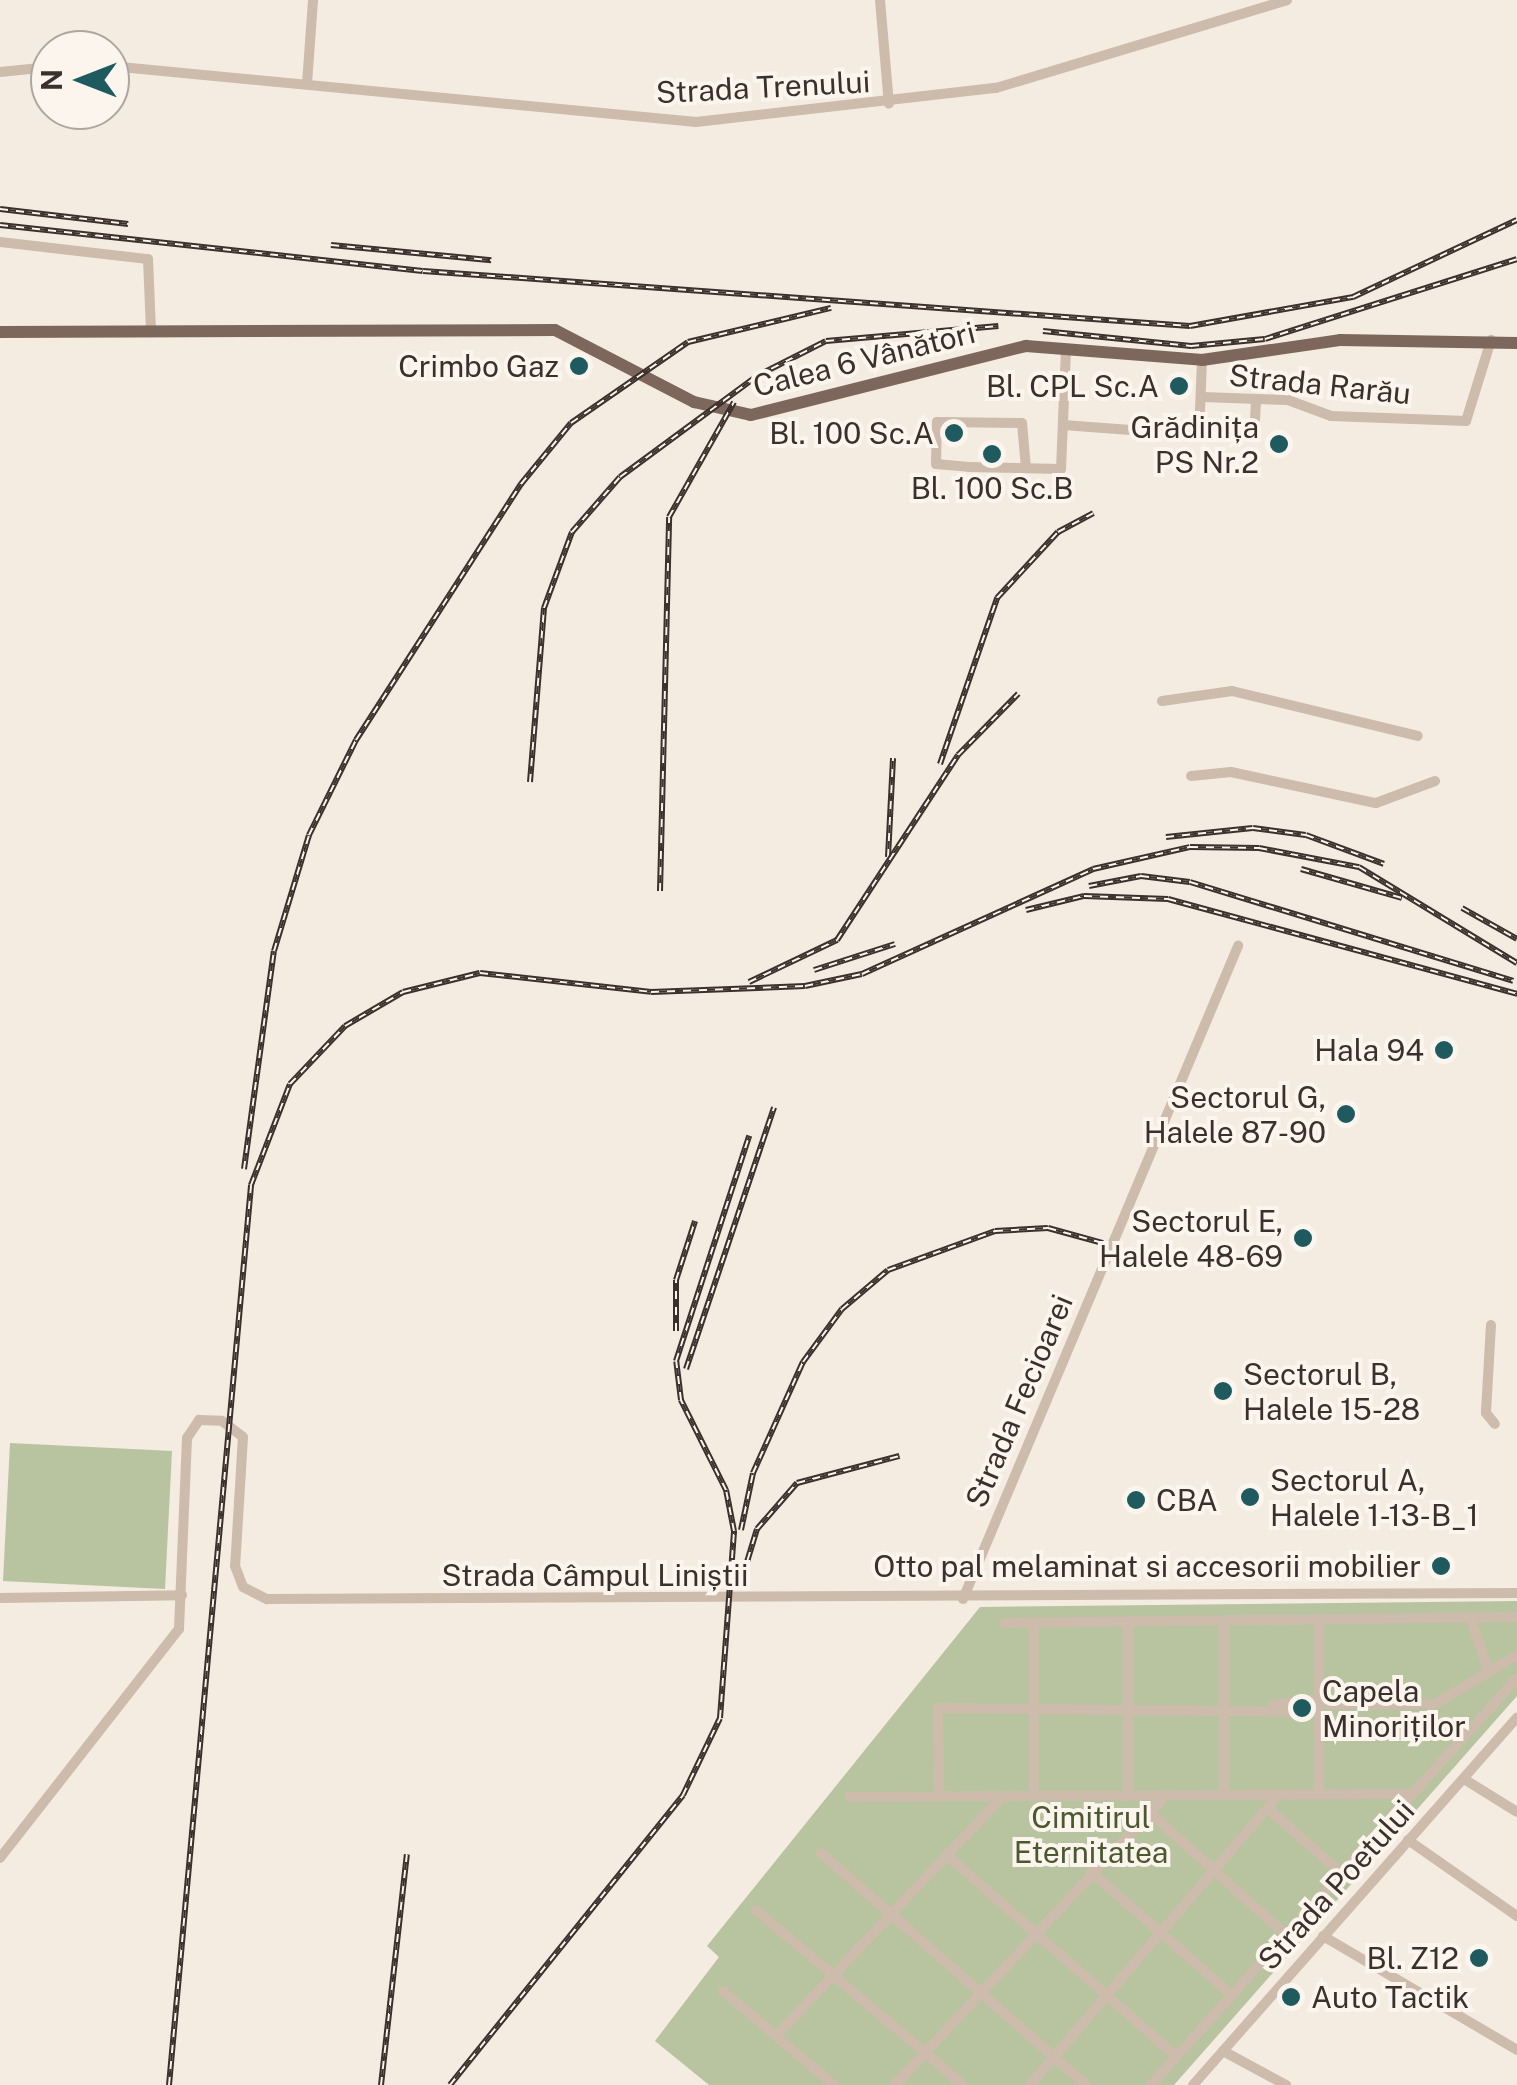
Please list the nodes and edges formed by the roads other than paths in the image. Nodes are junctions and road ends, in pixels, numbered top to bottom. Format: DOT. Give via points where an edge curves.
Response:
graph roads {
  1 [pos="314,0"];
  2 [pos="880,0"];
  3 [pos="1287,0"];
  4 [pos="130,68"];
  5 [pos="30,70"];
  6 [pos="0,72"];
  7 [pos="307,84"];
  8 [pos="889,104"];
  9 [pos="0,242"];
  10 [pos="151,331"];
  11 [pos="0,332"];
  12 [pos="1492,339"];
  13 [pos="1517,343"];
  14 [pos="1066,349"];
  15 [pos="1202,360"];
  16 [pos="1202,397"];
  17 [pos="1256,399"];
  18 [pos="1255,420"];
  19 [pos="1063,424"];
  20 [pos="1026,468"];
  21 [pos="1162,700"];
  22 [pos="1418,736"];
  23 [pos="1191,776"];
  24 [pos="1435,781"];
  25 [pos="1238,946"];
  26 [pos="1491,1325"];
  27 [pos="1494,1424"];
  28 [pos="1517,1593"];
  29 [pos="182,1595"];
  30 [pos="0,1598"];
  31 [pos="963,1598"];
  32 [pos="1470,1618"];
  33 [pos="1517,1618"];
  34 [pos="1320,1619"];
  35 [pos="1224,1621"];
  36 [pos="1128,1622"];
  37 [pos="1034,1623"];
  38 [pos="1004,1624"];
  39 [pos="1517,1655"];
  40 [pos="1489,1672"];
  41 [pos="1517,1678"];
  42 [pos="1225,1705"];
  43 [pos="1319,1705"];
  44 [pos="1129,1706"];
  45 [pos="1034,1707"];
  46 [pos="1517,1718"];
  47 [pos="1464,1779"];
  48 [pos="1280,1794"];
  49 [pos="1318,1794"];
  50 [pos="1413,1794"];
  51 [pos="1166,1795"];
  52 [pos="1224,1795"];
  53 [pos="850,1796"];
  54 [pos="939,1796"];
  55 [pos="1034,1796"];
  56 [pos="1128,1796"];
  57 [pos="1002,1797"];
  58 [pos="1149,1812"];
  59 [pos="1517,1812"];
  60 [pos="1272,1813"];
  61 [pos="1408,1840"];
  62 [pos="821,1853"];
  63 [pos="950,1857"];
  64 [pos="0,1858"];
  65 [pos="1091,1872"];
  66 [pos="1217,1872"];
  67 [pos="1341,1873"];
  68 [pos="756,1910"];
  69 [pos="1517,1916"];
  70 [pos="892,1917"];
  71 [pos="1033,1934"];
  72 [pos="1286,1934"];
  73 [pos="1160,1935"];
  74 [pos="1323,1936"];
  75 [pos="834,1976"];
  76 [pos="723,1992"];
  77 [pos="979,1992"];
  78 [pos="1232,1995"];
  79 [pos="1108,1996"];
  80 [pos="776,2036"];
  81 [pos="1517,2050"];
  82 [pos="1222,2051"];
  83 [pos="925,2052"];
  84 [pos="1054,2056"];
  85 [pos="1176,2057"];
  86 [pos="834,2085"];
  87 [pos="895,2085"];
  88 [pos="962,2085"];
  89 [pos="1030,2085"];
  90 [pos="1086,2085"];
  91 [pos="1151,2085"];
  92 [pos="1192,2085"];
  93 [pos="1286,2085"];
  1 -- 7 [label="street"];
  2 -- 8 [label="street"];
  3 -- 8 [label="street, Strada Trenului" via="1076,70"];
  4 -- 7 [label="street, Strada Trenului"];
  5 -- 6 [label="street"];
  7 -- 8 [label="street, Strada Trenului" via="674,122"];
  9 -- 10 [label="street" via="148,259"];
  10 -- 11 [label="main road, Calea 6 Vânători"];
  10 -- 14 [label="main road, Calea 6 Vânători" via="555,330 681,396 744,416 1013,348"];
  12 -- 13 [label="main road, Calea 6 Vânători"];
  12 -- 15 [label="main road, Calea 6 Vânători" via="1340,340"];
  12 -- 17 [label="street, Strada Rarău" via="1466,421 1331,416"];
  14 -- 15 [label="main road, Calea 6 Vânători"];
  14 -- 19 [label="street"];
  15 -- 16 [label="street"];
  16 -- 17 [label="street, Strada Rarău"];
  16 -- 19 [label="street" via="1200,435"];
  17 -- 18 [label="street"];
  19 -- 20 [label="street" via="1061,469"];
  20 -- 20 [label="street" via="936,464 937,422 1022,422"];
  21 -- 22 [label="street" via="1232,691"];
  23 -- 24 [label="street" via="1231,772 1376,802"];
  25 -- 31 [label="street, Strada Fecioarei"];
  26 -- 27 [label="street" via="1486,1414"];
  28 -- 31 [label="street, Strada Câmpul Liniștii"];
  29 -- 30 [label="street"];
  29 -- 31 [label="street, Strada Câmpul Liniștii" via="188,1432 206,1420 243,1437 235,1566 258,1598"];
  29 -- 64 [label="street" via="178,1629"];
  32 -- 33 [label="street"];
  32 -- 34 [label="street"];
  32 -- 40 [label="street"];
  34 -- 35 [label="street"];
  34 -- 43 [label="street"];
  35 -- 36 [label="street"];
  35 -- 42 [label="street"];
  36 -- 37 [label="street"];
  36 -- 44 [label="street"];
  37 -- 38 [label="street"];
  37 -- 45 [label="street"];
  39 -- 40 [label="street"];
  40 -- 43 [label="street" via="1435,1704"];
  41 -- 50 [label="street"];
  42 -- 43 [label="street"];
  42 -- 44 [label="street"];
  42 -- 52 [label="street"];
  43 -- 49 [label="street"];
  44 -- 45 [label="street"];
  44 -- 56 [label="street"];
  45 -- 54 [label="street" via="938,1708"];
  45 -- 55 [label="street"];
  46 -- 47 [label="street, Strada Poetului"];
  47 -- 59 [label="street"];
  47 -- 61 [label="street, Strada Poetului"];
  48 -- 49 [label="street"];
  48 -- 52 [label="street"];
  48 -- 60 [label="street"];
  49 -- 50 [label="street"];
  50 -- 67 [label="street"];
  51 -- 52 [label="street"];
  51 -- 56 [label="street"];
  51 -- 58 [label="street"];
  53 -- 54 [label="street"];
  54 -- 57 [label="street"];
  55 -- 56 [label="street"];
  55 -- 57 [label="street"];
  57 -- 63 [label="street"];
  58 -- 65 [label="street"];
  58 -- 66 [label="street"];
  60 -- 66 [label="street"];
  60 -- 67 [label="street"];
  61 -- 69 [label="street"];
  61 -- 74 [label="street, Strada Poetului"];
  62 -- 70 [label="street"];
  63 -- 70 [label="street"];
  63 -- 71 [label="street"];
  65 -- 71 [label="street"];
  65 -- 73 [label="street"];
  66 -- 72 [label="street"];
  66 -- 73 [label="street"];
  67 -- 72 [label="street"];
  68 -- 75 [label="street"];
  70 -- 75 [label="street"];
  70 -- 77 [label="street"];
  71 -- 77 [label="street"];
  71 -- 79 [label="street"];
  72 -- 78 [label="street"];
  73 -- 78 [label="street"];
  73 -- 79 [label="street"];
  74 -- 81 [label="street"];
  74 -- 82 [label="street, Strada Poetului"];
  75 -- 80 [label="street"];
  75 -- 83 [label="street"];
  76 -- 80 [label="street"];
  77 -- 83 [label="street"];
  77 -- 84 [label="street"];
  78 -- 85 [label="street"];
  79 -- 84 [label="street"];
  79 -- 85 [label="street"];
  80 -- 86 [label="street"];
  82 -- 92 [label="street, Strada Poetului"];
  82 -- 93 [label="street"];
  83 -- 87 [label="street"];
  83 -- 88 [label="street"];
  84 -- 89 [label="street"];
  84 -- 90 [label="street"];
  85 -- 91 [label="street"];
}
